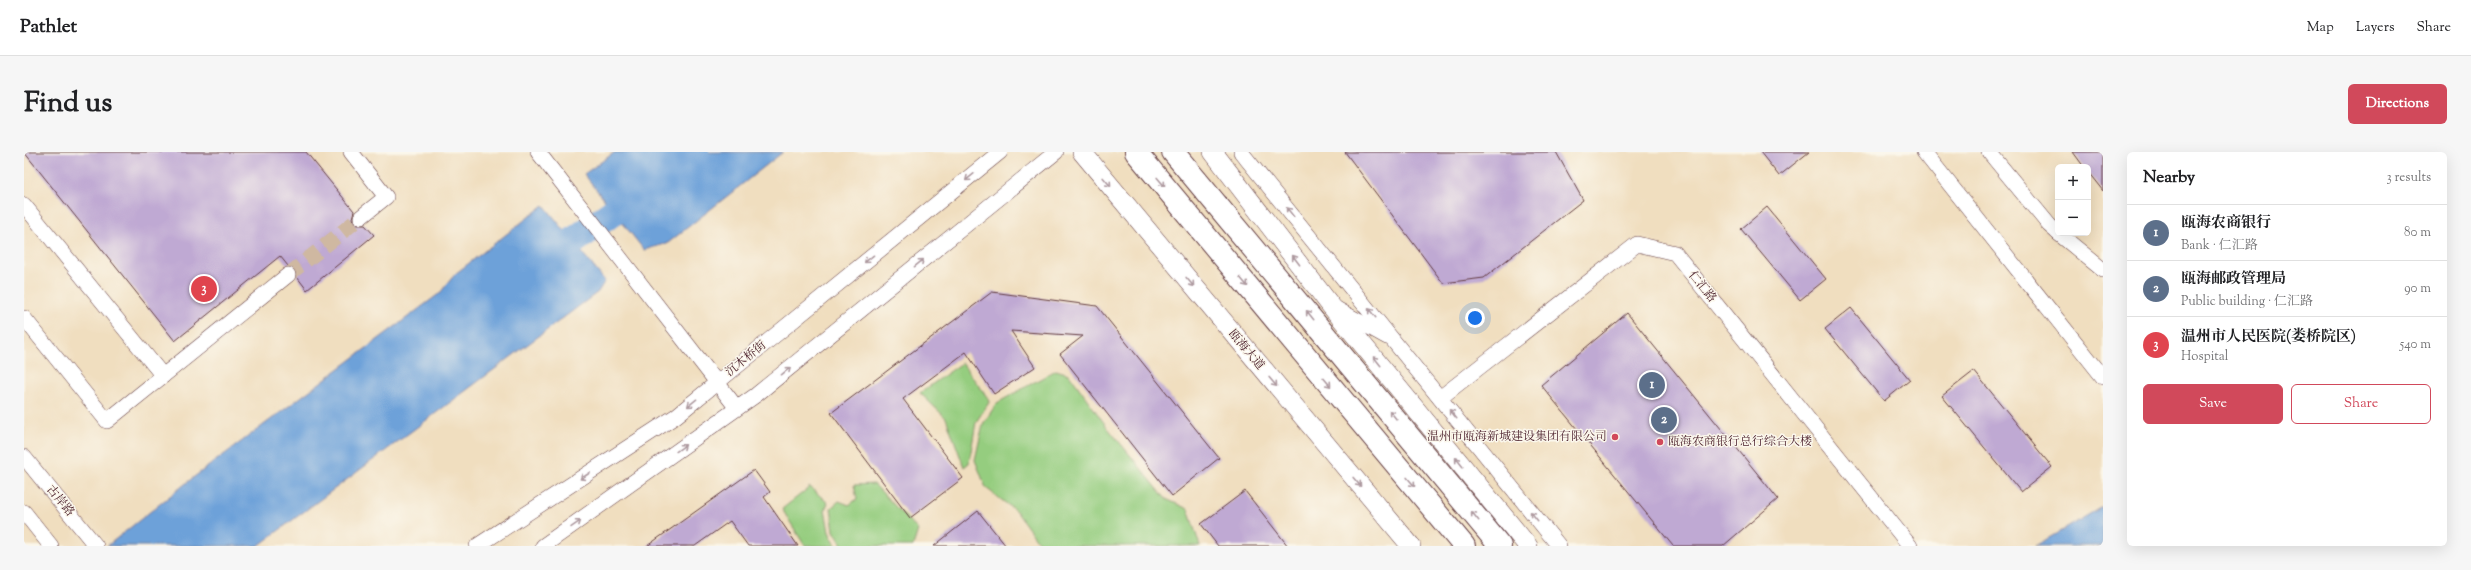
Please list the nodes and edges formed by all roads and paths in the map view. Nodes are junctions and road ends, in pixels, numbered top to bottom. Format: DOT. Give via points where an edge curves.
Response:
graph roads {
  1 [pos="351,152"];
  2 [pos="538,152"];
  3 [pos="1000,152"];
  4 [pos="1056,152"];
  5 [pos="1082,152"];
  6 [pos="1136,152"];
  7 [pos="1173,152"];
  8 [pos="1192,152"];
  9 [pos="1213,152"];
  10 [pos="1241,152"];
  11 [pos="1924,152"];
  12 [pos="1989,152"];
  13 [pos="24,205"];
  14 [pos="361,217"];
  15 [pos="2055,230"];
  16 [pos="2062,236"];
  17 [pos="2103,270"];
  18 [pos="288,275"];
  19 [pos="1294,295"];
  20 [pos="1331,306"];
  21 [pos="24,318"];
  22 [pos="1394,340"];
  23 [pos="163,376"];
  24 [pos="2103,377"];
  25 [pos="716,383"];
  26 [pos="1440,398"];
  27 [pos="736,407"];
  28 [pos="24,457"];
  29 [pos="24,512"];
  30 [pos="51,546"];
  31 [pos="96,546"];
  32 [pos="477,546"];
  33 [pos="543,546"];
  34 [pos="1411,546"];
  35 [pos="1464,546"];
  36 [pos="1500,546"];
  37 [pos="1528,546"];
  38 [pos="1559,546"];
  39 [pos="1910,546"];
  1 -- 14 [label="street" via="386,197"];
  2 -- 25 [label="street"];
  3 -- 25 [label="street, 沉木桥街, one-way"];
  27 -- 4 [label="street, one-way" via="756,395"];
  5 -- 34 [label="main road, 瓯海大道, one-way"];
  6 -- 35 [label="highway, one-way"];
  7 -- 19 [label="highway"];
  8 -- 19 [label="highway"];
  20 -- 9 [label="main road, one-way"];
  22 -- 10 [label="street, one-way"];
  11 -- 24 [label="street"];
  12 -- 15 [label="street"];
  13 -- 23 [label="street"];
  16 -- 17 [label="street"];
  18 -- 23 [label="street"];
  36 -- 19 [label="highway, one-way"];
  20 -- 22 [label="street"];
  37 -- 20 [label="main road, one-way"];
  21 -- 23 [label="street" via="107,421"];
  22 -- 26 [label="street"];
  25 -- 27 [label="street"];
  25 -- 32 [label="street, 沉木桥街, one-way" via="676,416"];
  38 -- 26 [label="street, one-way"];
  26 -- 39 [label="street, 仁汇路" via="1637,244 1675,253"];
  33 -- 27 [label="street, one-way"];
  28 -- 31 [label="street, 古岸路"];
  29 -- 30 [label="street"];
}
